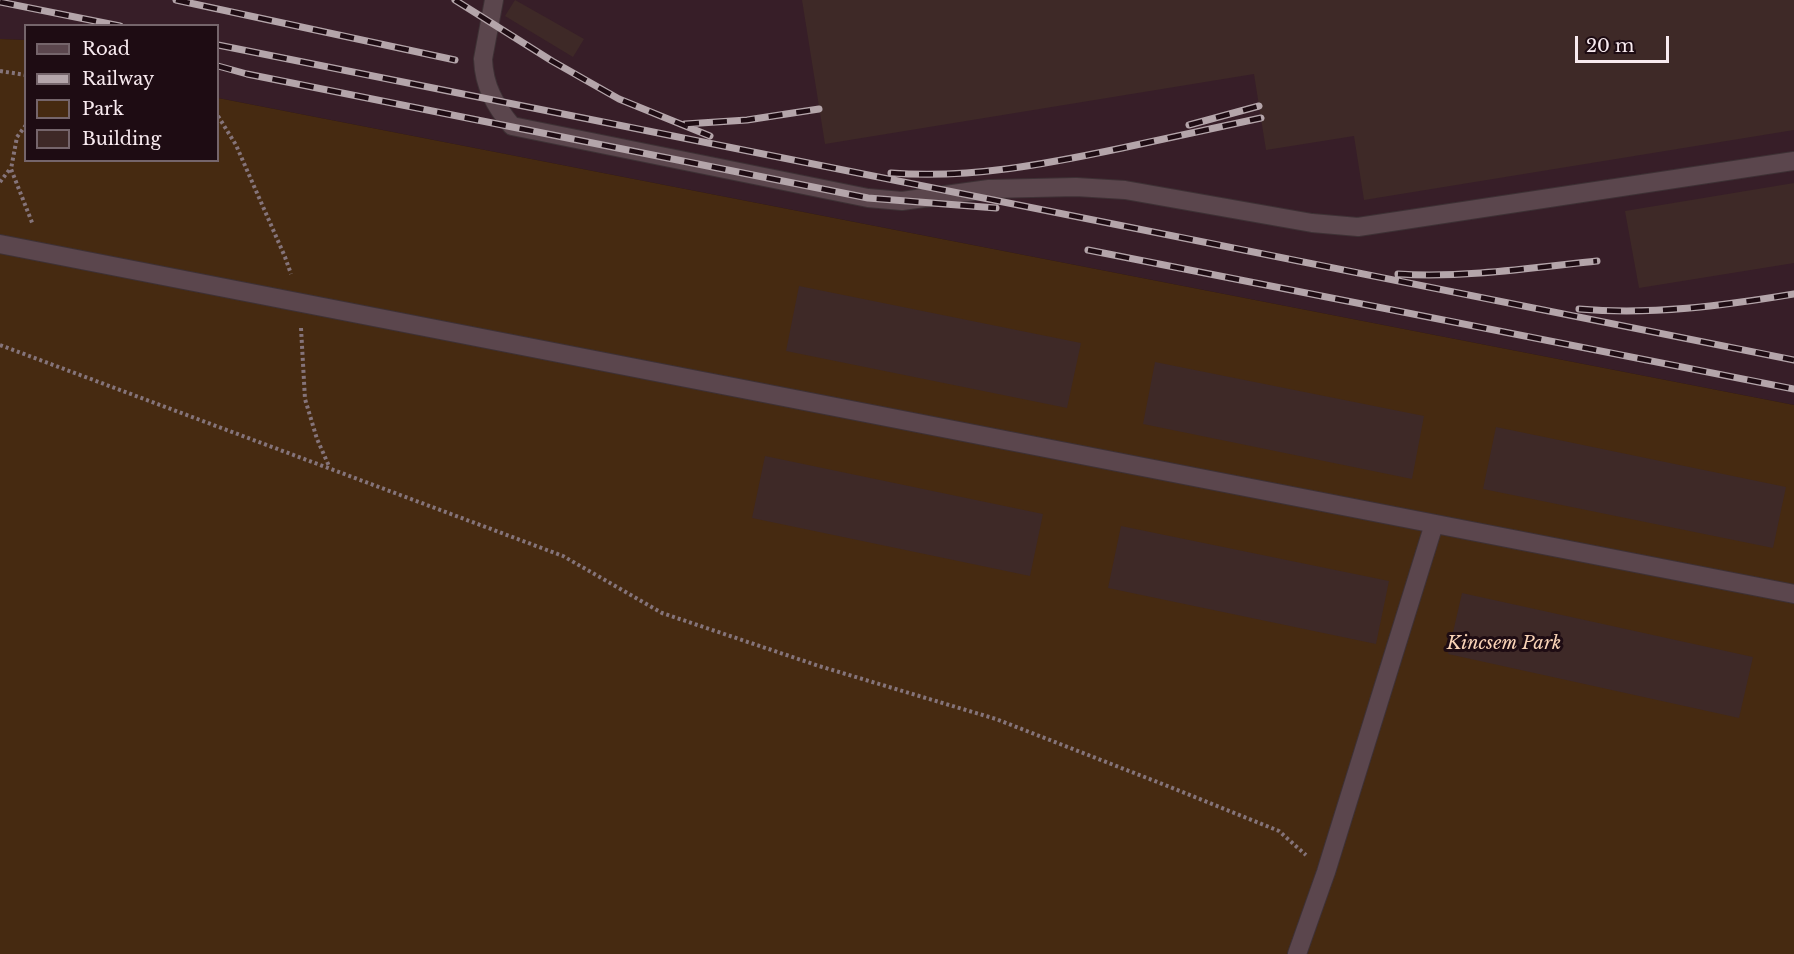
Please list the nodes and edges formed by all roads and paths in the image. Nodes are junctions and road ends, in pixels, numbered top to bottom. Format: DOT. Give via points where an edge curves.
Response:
graph roads {
  1 [pos="494,0"];
  2 [pos="0,71"];
  3 [pos="24,75"];
  4 [pos="24,128"];
  5 [pos="1794,161"];
  6 [pos="10,169"];
  7 [pos="0,182"];
  8 [pos="0,244"];
  9 [pos="48,253"];
  10 [pos="0,345"];
  11 [pos="1434,524"];
  12 [pos="1794,594"];
  13 [pos="1326,872"];
  14 [pos="1297,954"];
  1 -- 5 [label="lane" via="483,69 492,99 512,126 868,198 902,201 989,189 1076,187 1125,190 1336,227 1358,227"];
  2 -- 3 [label="path"];
  4 -- 6 [label="path" via="17,138"];
  6 -- 7 [label="path"];
  6 -- 9 [label="path"];
  8 -- 9 [label="lane"];
  9 -- 11 [label="lane"];
  10 -- 13 [label="path" via="563,556 662,613 819,666 996,719 1165,785 1279,831"];
  11 -- 12 [label="lane"];
  11 -- 13 [label="lane"];
  13 -- 14 [label="lane"];
}
